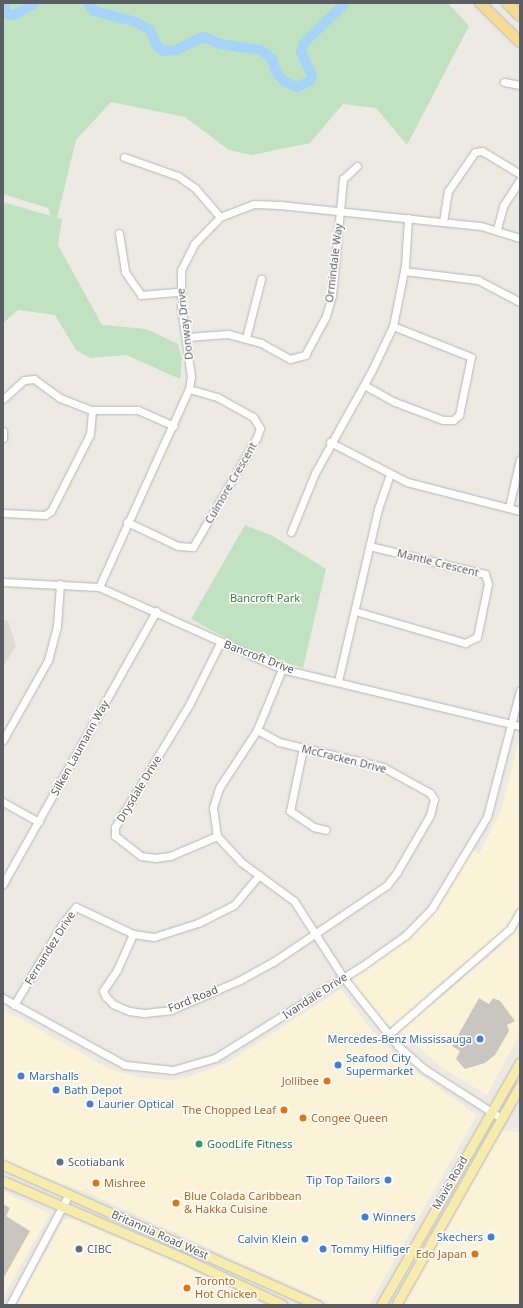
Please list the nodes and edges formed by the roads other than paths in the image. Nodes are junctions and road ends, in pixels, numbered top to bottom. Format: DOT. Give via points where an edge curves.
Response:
graph roads {
  1 [pos="480,3"];
  2 [pos="507,3"];
  3 [pos="520,16"];
  4 [pos="520,42"];
  5 [pos="504,82"];
  6 [pos="520,85"];
  7 [pos="124,156"];
  8 [pos="357,166"];
  9 [pos="520,174"];
  10 [pos="520,180"];
  11 [pos="341,209"];
  12 [pos="220,217"];
  13 [pos="408,218"];
  14 [pos="443,222"];
  15 [pos="497,229"];
  16 [pos="119,233"];
  17 [pos="520,238"];
  18 [pos="404,271"];
  19 [pos="261,279"];
  20 [pos="180,292"];
  21 [pos="520,302"];
  22 [pos="393,326"];
  23 [pos="187,337"];
  24 [pos="246,338"];
  25 [pos="364,385"];
  26 [pos="189,389"];
  27 [pos="3,399"];
  28 [pos="92,410"];
  29 [pos="174,426"];
  30 [pos="3,431"];
  31 [pos="3,438"];
  32 [pos="330,442"];
  33 [pos="520,459"];
  34 [pos="390,475"];
  35 [pos="509,507"];
  36 [pos="520,511"];
  37 [pos="3,513"];
  38 [pos="127,522"];
  39 [pos="291,532"];
  40 [pos="369,546"];
  41 [pos="3,582"];
  42 [pos="60,584"];
  43 [pos="99,587"];
  44 [pos="156,611"];
  45 [pos="355,611"];
  46 [pos="220,643"];
  47 [pos="282,668"];
  48 [pos="338,682"];
  49 [pos="520,690"];
  50 [pos="512,725"];
  51 [pos="520,726"];
  52 [pos="257,730"];
  53 [pos="3,740"];
  54 [pos="303,748"];
  55 [pos="3,802"];
  56 [pos="39,822"];
  57 [pos="326,830"];
  58 [pos="217,836"];
  59 [pos="258,875"];
  60 [pos="3,884"];
  61 [pos="520,912"];
  62 [pos="316,931"];
  63 [pos="132,934"];
  64 [pos="343,977"];
  65 [pos="3,998"];
  66 [pos="14,1004"];
  67 [pos="388,1035"];
  68 [pos="520,1062"];
  69 [pos="520,1086"];
  70 [pos="491,1112"];
  71 [pos="501,1118"];
  72 [pos="3,1165"];
  73 [pos="3,1181"];
  74 [pos="70,1194"];
  75 [pos="63,1207"];
  76 [pos="10,1305"];
  77 [pos="283,1305"];
  78 [pos="318,1305"];
  79 [pos="381,1305"];
  80 [pos="396,1305"];
  1 -- 4 [label="highway"];
  2 -- 3 [label="highway"];
  5 -- 6 [label="street"];
  7 -- 12 [label="street" via="178,176 195,188"];
  8 -- 11 [label="street, Ormindale Way" via="343,179"];
  9 -- 14 [label="street" via="482,151 475,152 448,191"];
  10 -- 15 [label="street" via="503,206"];
  11 -- 12 [label="street, Donway Drive" via="254,204"];
  11 -- 13 [label="street, Donway Drive"];
  11 -- 24 [label="street, Ormindale Way" via="332,295 326,316 305,355 290,359"];
  12 -- 20 [label="street, Donway Drive" via="194,244 181,270"];
  13 -- 14 [label="street, Donway Drive"];
  13 -- 18 [label="street"];
  14 -- 15 [label="street, Donway Drive"];
  15 -- 17 [label="street, Donway Drive"];
  16 -- 20 [label="street" via="125,272 141,295"];
  18 -- 21 [label="street" via="478,280"];
  18 -- 22 [label="street"];
  19 -- 24 [label="street"];
  20 -- 23 [label="street, Donway Drive"];
  22 -- 25 [label="street"];
  22 -- 25 [label="street" via="471,357 459,415 453,420 443,420 395,402"];
  23 -- 24 [label="street, Ormindale Way" via="211,333"];
  23 -- 26 [label="street, Donway Drive" via="191,377"];
  25 -- 32 [label="street"];
  26 -- 29 [label="street, Donway Drive"];
  26 -- 38 [label="street, Culmore Crescent" via="217,397 253,417 260,428 257,437 193,547 178,546"];
  27 -- 28 [label="street" via="24,380 34,378 60,398"];
  28 -- 29 [label="street" via="138,410"];
  28 -- 37 [label="street" via="90,434 51,511 45,515"];
  29 -- 38 [label="street, Donway Drive"];
  30 -- 31 [label="street"];
  32 -- 34 [label="street"];
  32 -- 39 [label="street"];
  33 -- 35 [label="street"];
  34 -- 35 [label="street" via="407,482"];
  34 -- 40 [label="street"];
  35 -- 36 [label="street"];
  38 -- 43 [label="street, Donway Drive"];
  40 -- 45 [label="street"];
  40 -- 45 [label="street, Mantle Crescent" via="485,574 488,584 477,636 465,643"];
  41 -- 42 [label="street, Bancroft Drive"];
  42 -- 43 [label="street, Bancroft Drive"];
  42 -- 53 [label="street" via="57,626 48,660"];
  43 -- 44 [label="street, Bancroft Drive"];
  44 -- 46 [label="street, Bancroft Drive"];
  44 -- 56 [label="street, Silken Laumann Way"];
  45 -- 48 [label="street"];
  46 -- 47 [label="street, Bancroft Drive"];
  46 -- 58 [label="street, Drysdale Drive" via="190,703 115,828 115,836 141,856 155,858 170,856"];
  47 -- 48 [label="street, Bancroft Drive"];
  47 -- 52 [label="street"];
  48 -- 50 [label="street, Bancroft Drive"];
  49 -- 50 [label="street"];
  50 -- 51 [label="street, Bancroft Drive"];
  50 -- 64 [label="street, Ivandale Drive" via="487,817 441,897 406,935"];
  52 -- 54 [label="street, McCracken Drive" via="279,742"];
  52 -- 58 [label="street" via="219,788 213,808"];
  54 -- 57 [label="street" via="290,811 314,827"];
  54 -- 62 [label="street, McCracken Drive" via="383,767 430,793 434,799 430,815 387,885"];
  55 -- 56 [label="street"];
  56 -- 60 [label="street, Silken Laumann Way"];
  58 -- 59 [label="street" via="226,850"];
  59 -- 62 [label="street" via="294,901"];
  59 -- 63 [label="street, Fernandez Drive" via="245,895 218,914 154,937"];
  61 -- 67 [label="street" via="510,929"];
  62 -- 63 [label="street, Ford Road" via="273,962 240,980 171,1010 144,1013 113,1004 103,991 117,970"];
  62 -- 64 [label="street"];
  63 -- 66 [label="street, Fernandez Drive" via="76,907 62,924"];
  64 -- 66 [label="street, Ivandale Drive" via="215,1058 172,1070 125,1065"];
  64 -- 67 [label="street"];
  65 -- 66 [label="street, Ivandale Drive"];
  67 -- 70 [label="street" via="426,1070"];
  68 -- 70 [label="main road, Mavis Road"];
  69 -- 71 [label="main road, Mavis Road"];
  70 -- 71 [label="street"];
  70 -- 79 [label="main road, Mavis Road"];
  71 -- 80 [label="main road, Mavis Road"];
  72 -- 74 [label="main road, Britannia Road West"];
  73 -- 75 [label="main road, Britannia Road West"];
  74 -- 75 [label="street"];
  74 -- 78 [label="main road, Britannia Road West"];
  75 -- 76 [label="street"];
  75 -- 77 [label="main road, Britannia Road West"];
}
